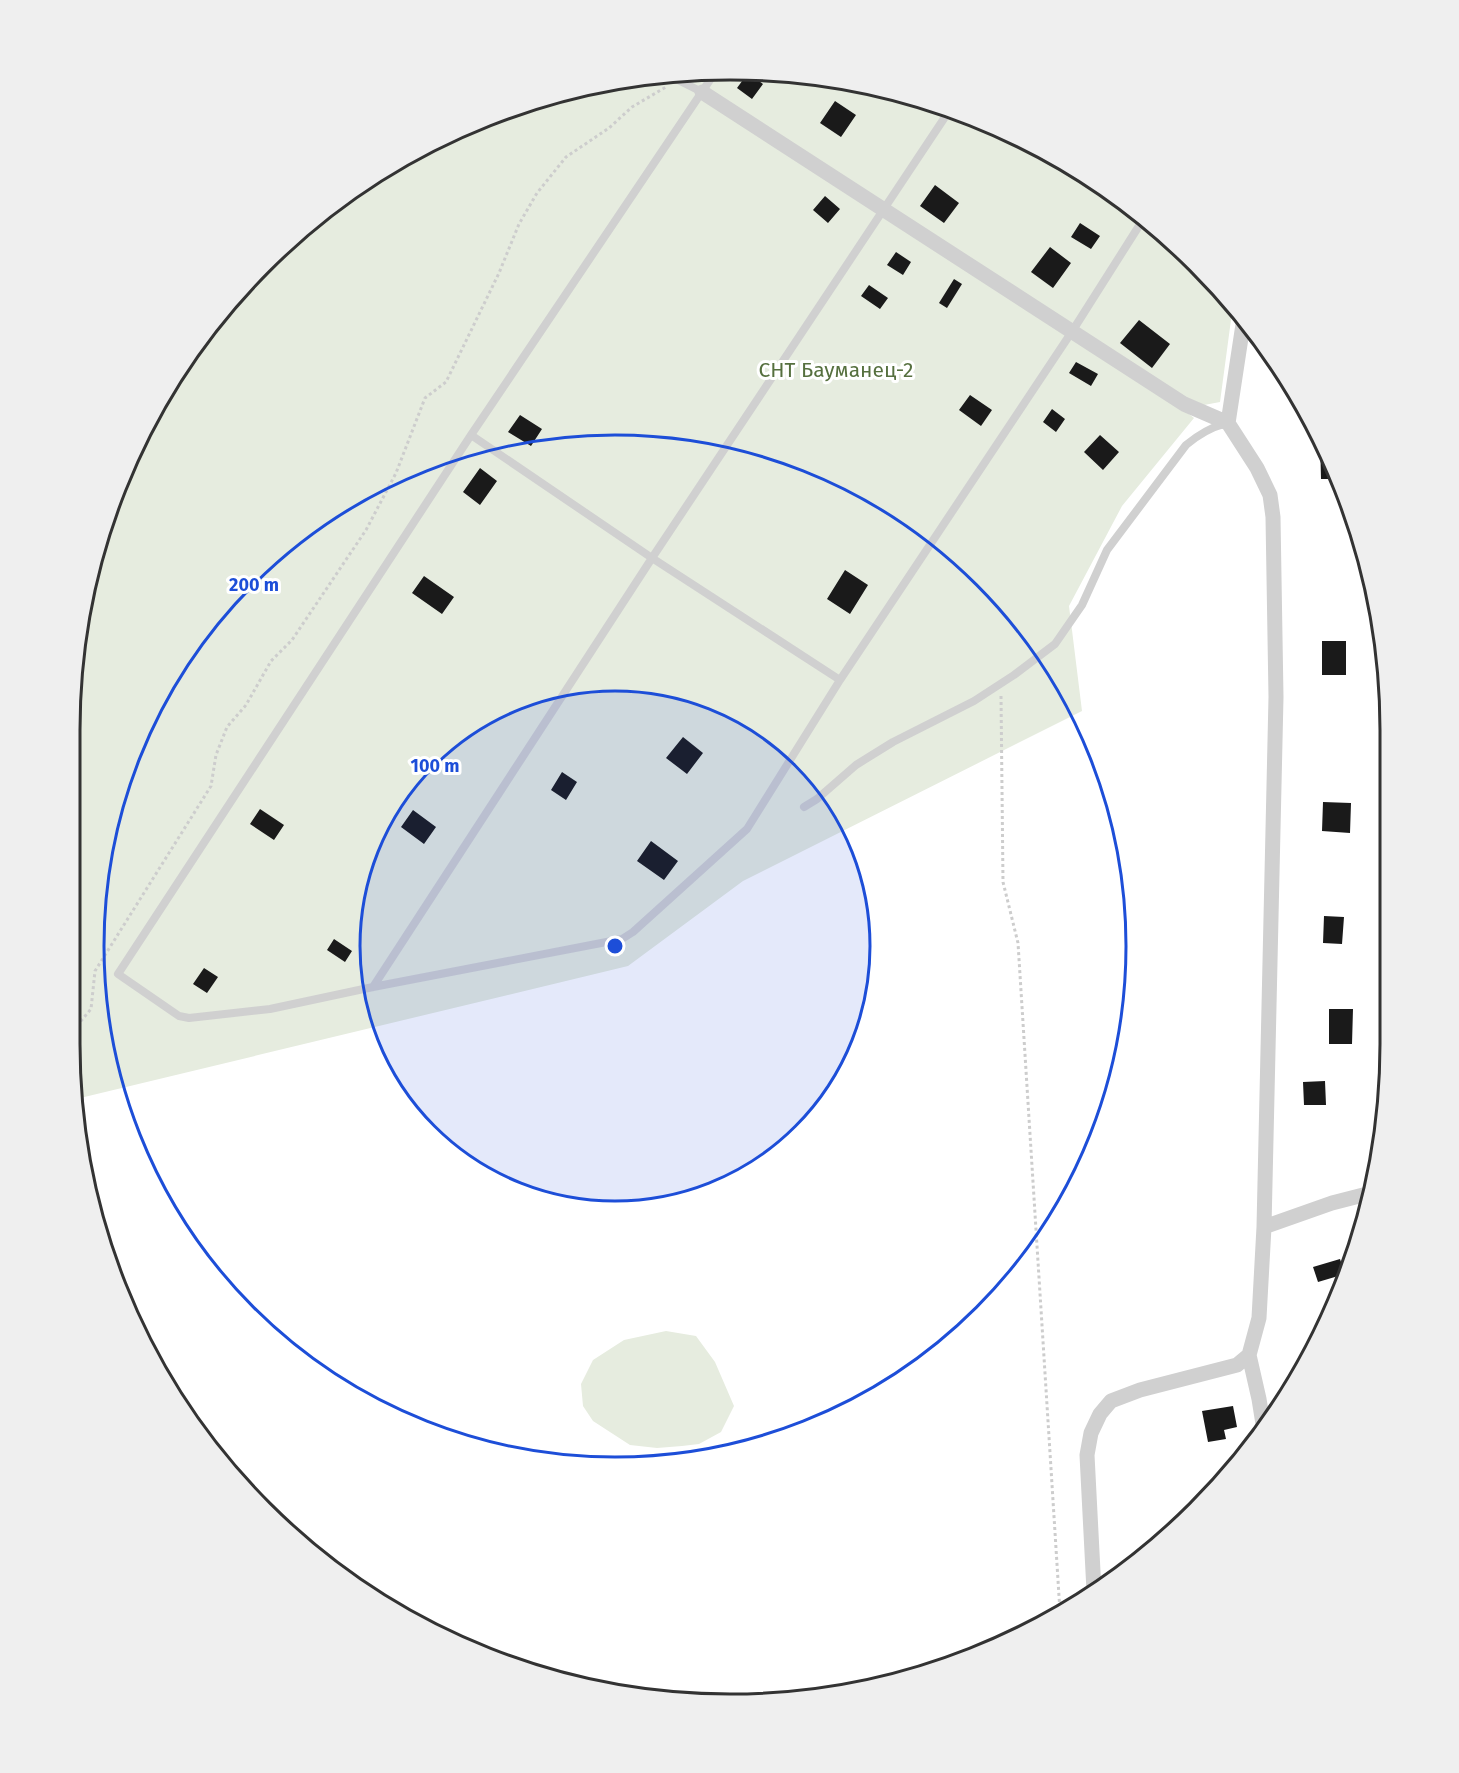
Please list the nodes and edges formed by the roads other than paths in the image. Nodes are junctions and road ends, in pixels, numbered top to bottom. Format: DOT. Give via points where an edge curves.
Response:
graph roads {
  1 [pos="710,80"];
  2 [pos="681,82"];
  3 [pos="702,92"];
  4 [pos="945,117"];
  5 [pos="884,209"];
  6 [pos="1139,226"];
  7 [pos="1073,330"];
  8 [pos="1242,330"];
  9 [pos="1228,423"];
  10 [pos="471,435"];
  11 [pos="652,558"];
  12 [pos="840,680"];
  13 [pos="804,807"];
  14 [pos="373,987"];
  15 [pos="1361,1196"];
  16 [pos="1264,1227"];
  17 [pos="1249,1355"];
  18 [pos="1262,1416"];
  19 [pos="1094,1582"];
  1 -- 3 [label="lane"];
  2 -- 3 [label="lane"];
  3 -- 5 [label="street"];
  3 -- 10 [label="lane"];
  4 -- 5 [label="lane"];
  5 -- 7 [label="street"];
  5 -- 11 [label="lane"];
  6 -- 7 [label="lane"];
  7 -- 9 [label="street" via="1184,404"];
  7 -- 12 [label="lane"];
  8 -- 9 [label="street"];
  9 -- 13 [label="lane" via="1213,427 1186,445 1107,550 1082,605 1055,644 974,701 856,765"];
  9 -- 16 [label="street" via="1270,495 1273,517 1276,697"];
  10 -- 11 [label="lane"];
  10 -- 14 [label="lane" via="118,974 179,1016 189,1018 270,1009"];
  11 -- 12 [label="lane"];
  11 -- 14 [label="lane"];
  12 -- 14 [label="lane" via="747,829 633,932 622,939"];
  15 -- 16 [label="street"];
  16 -- 17 [label="street" via="1259,1318"];
  17 -- 18 [label="street"];
  17 -- 19 [label="street" via="1237,1365 1111,1401 1100,1414 1091,1432 1087,1455"];
}
